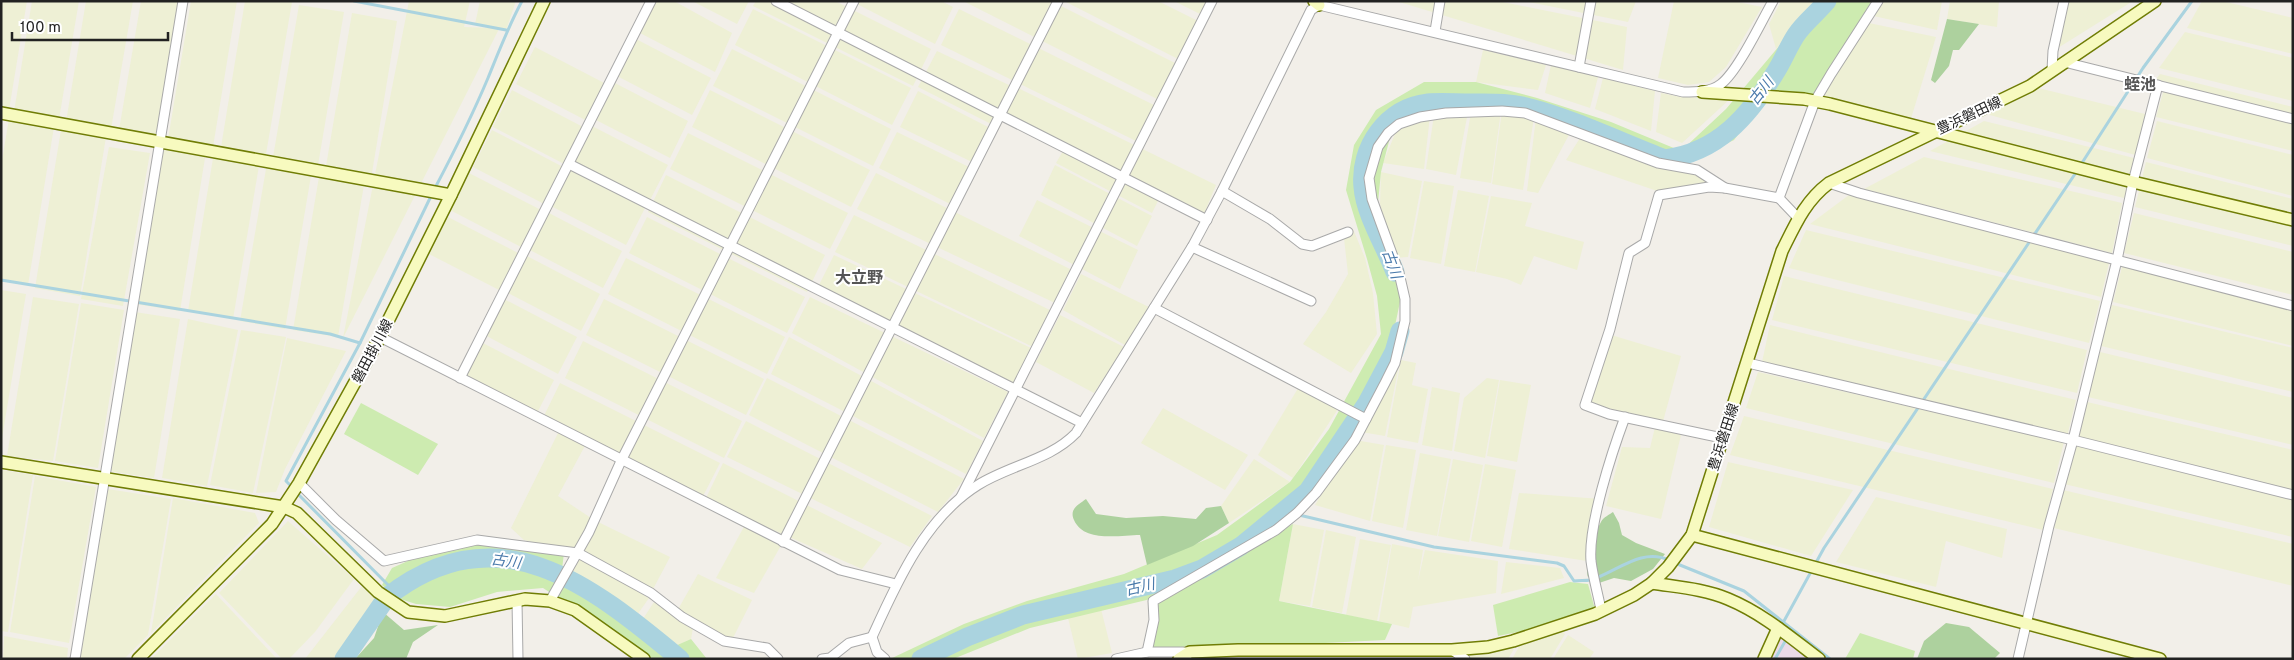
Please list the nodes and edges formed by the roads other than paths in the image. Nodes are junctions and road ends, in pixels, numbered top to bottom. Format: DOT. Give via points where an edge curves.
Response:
graph roads {
  1 [pos="183,1"];
  2 [pos="544,1"];
  3 [pos="652,1"];
  4 [pos="776,1"];
  5 [pos="854,1"];
  6 [pos="1058,1"];
  7 [pos="1212,1"];
  8 [pos="1440,1"];
  9 [pos="1591,1"];
  10 [pos="1773,1"];
  11 [pos="1878,1"];
  12 [pos="2064,1"];
  13 [pos="2155,1"];
  14 [pos="1316,3"];
  15 [pos="1435,32"];
  16 [pos="838,33"];
  17 [pos="2064,62"];
  18 [pos="1579,67"];
  19 [pos="2052,70"];
  20 [pos="2158,85"];
  21 [pos="1702,92"];
  22 [pos="1815,101"];
  23 [pos="1,113"];
  24 [pos="1001,116"];
  25 [pos="2293,119"];
  26 [pos="1935,132"];
  27 [pos="159,142"];
  28 [pos="569,164"];
  29 [pos="1124,178"];
  30 [pos="2133,182"];
  31 [pos="1829,183"];
  32 [pos="1724,188"];
  33 [pos="1222,191"];
  34 [pos="451,195"];
  35 [pos="1779,198"];
  36 [pos="1798,218"];
  37 [pos="1207,220"];
  38 [pos="2293,220"];
  39 [pos="1348,232"];
  40 [pos="730,246"];
  41 [pos="1192,247"];
  42 [pos="2117,260"];
  43 [pos="1311,301"];
  44 [pos="2293,306"];
  45 [pos="1154,308"];
  46 [pos="892,328"];
  47 [pos="380,337"];
  48 [pos="1748,363"];
  49 [pos="460,378"];
  50 [pos="1016,390"];
  51 [pos="1625,418"];
  52 [pos="1366,419"];
  53 [pos="1082,423"];
  54 [pos="1722,438"];
  55 [pos="2073,440"];
  56 [pos="622,461"];
  57 [pos="1,462"];
  58 [pos="104,479"];
  59 [pos="299,484"];
  60 [pos="2293,495"];
  61 [pos="960,500"];
  62 [pos="284,507"];
  63 [pos="1692,535"];
  64 [pos="783,542"];
  65 [pos="578,552"];
  66 [pos="1652,583"];
  67 [pos="896,584"];
  68 [pos="551,598"];
  69 [pos="517,601"];
  70 [pos="1601,610"];
  71 [pos="2026,623"];
  72 [pos="1778,628"];
  73 [pos="872,637"];
  74 [pos="1452,650"];
  75 [pos="1147,652"];
  76 [pos="1190,652"];
  77 [pos="75,659"];
  78 [pos="138,659"];
  79 [pos="518,659"];
  80 [pos="644,659"];
  81 [pos="778,659"];
  82 [pos="822,659"];
  83 [pos="885,659"];
  84 [pos="1116,659"];
  85 [pos="1179,659"];
  86 [pos="1465,659"];
  87 [pos="1764,659"];
  88 [pos="1819,659"];
  89 [pos="2018,659"];
  90 [pos="2160,659"];
  1 -- 27 [label="street"];
  2 -- 34 [label="street, 磐田掛川線"];
  3 -- 28 [label="street"];
  4 -- 16 [label="street"];
  5 -- 16 [label="street"];
  6 -- 24 [label="street"];
  7 -- 29 [label="street"];
  8 -- 15 [label="street"];
  9 -- 18 [label="street"];
  10 -- 21 [label="street" via="1734,69 1720,85"];
  11 -- 22 [label="street"];
  12 -- 19 [label="street"];
  13 -- 17 [label="street, 豊浜磐田線"];
  14 -- 15 [label="street" via="1361,17"];
  14 -- 33 [label="street"];
  15 -- 18 [label="street"];
  16 -- 24 [label="street"];
  16 -- 40 [label="street"];
  17 -- 19 [label="street, 豊浜磐田線"];
  17 -- 20 [label="street"];
  18 -- 21 [label="street" via="1684,92"];
  19 -- 26 [label="street, 豊浜磐田線" via="2030,86"];
  20 -- 25 [label="street"];
  20 -- 30 [label="street"];
  21 -- 22 [label="street"];
  22 -- 26 [label="street"];
  22 -- 35 [label="street"];
  23 -- 27 [label="street"];
  24 -- 29 [label="street"];
  24 -- 46 [label="street"];
  26 -- 30 [label="street"];
  26 -- 31 [label="street, 豊浜磐田線"];
  27 -- 34 [label="street"];
  27 -- 58 [label="street"];
  28 -- 40 [label="street"];
  28 -- 49 [label="street"];
  29 -- 37 [label="street"];
  29 -- 50 [label="street"];
  30 -- 38 [label="street"];
  30 -- 42 [label="street"];
  31 -- 36 [label="street, 豊浜磐田線" via="1814,194"];
  31 -- 42 [label="street"];
  32 -- 35 [label="street"];
  32 -- 51 [label="street" via="1709,187 1659,195 1645,243 1629,253 1586,405"];
  32 -- 52 [label="street" via="1697,170 1658,163 1525,113 1446,113 1399,124 1378,147 1369,178 1372,200 1399,273 1405,298 1405,321 1395,363"];
  33 -- 37 [label="street"];
  33 -- 39 [label="street" via="1302,244 1312,246"];
  34 -- 47 [label="street, 磐田掛川線"];
  35 -- 36 [label="street"];
  36 -- 48 [label="street, 豊浜磐田線" via="1782,251"];
  37 -- 41 [label="street"];
  40 -- 46 [label="street"];
  40 -- 56 [label="street"];
  41 -- 43 [label="street"];
  41 -- 45 [label="street"];
  42 -- 44 [label="street"];
  42 -- 55 [label="street"];
  45 -- 52 [label="street"];
  45 -- 53 [label="street"];
  46 -- 50 [label="street"];
  46 -- 64 [label="street"];
  47 -- 49 [label="street"];
  47 -- 59 [label="street, 磐田掛川線"];
  48 -- 54 [label="street, 豊浜磐田線"];
  48 -- 55 [label="street"];
  49 -- 56 [label="street"];
  50 -- 53 [label="street"];
  50 -- 61 [label="street"];
  51 -- 54 [label="street"];
  51 -- 70 [label="street" via="1613,450 1594,527 1591,560"];
  52 -- 75 [label="street" via="1355,440 1297,513 1276,530 1153,601 1154,620"];
  53 -- 61 [label="street" via="1072,438 1058,449 978,485"];
  54 -- 63 [label="street, 豊浜磐田線"];
  55 -- 60 [label="street"];
  55 -- 71 [label="street"];
  56 -- 64 [label="street"];
  56 -- 65 [label="street"];
  57 -- 58 [label="street"];
  58 -- 62 [label="street"];
  58 -- 77 [label="street"];
  59 -- 62 [label="street, 磐田掛川線"];
  59 -- 65 [label="street" via="384,561 476,540"];
  61 -- 67 [label="street" via="934,526"];
  62 -- 69 [label="street" via="297,513 378,592 408,612 445,616"];
  62 -- 78 [label="street, 磐田掛川線" via="272,524"];
  63 -- 66 [label="street, 豊浜磐田線"];
  63 -- 71 [label="street"];
  64 -- 67 [label="street" via="840,570"];
  65 -- 68 [label="street"];
  65 -- 81 [label="street" via="650,593 682,618 724,640 767,648"];
  66 -- 70 [label="street, 豊浜磐田線"];
  66 -- 72 [label="street" via="1727,598"];
  67 -- 73 [label="street"];
  68 -- 69 [label="street"];
  68 -- 80 [label="street" via="575,610"];
  69 -- 79 [label="street"];
  70 -- 74 [label="street, 豊浜磐田線" via="1513,641"];
  71 -- 89 [label="street"];
  71 -- 90 [label="street"];
  72 -- 87 [label="street"];
  72 -- 88 [label="street"];
  73 -- 82 [label="street" via="849,643 830,658"];
  73 -- 83 [label="street" via="877,652"];
  74 -- 76 [label="street, 豊浜磐田線"];
  74 -- 86 [label="street"];
  75 -- 76 [label="street"];
  75 -- 84 [label="street"];
  76 -- 85 [label="street"];
}
